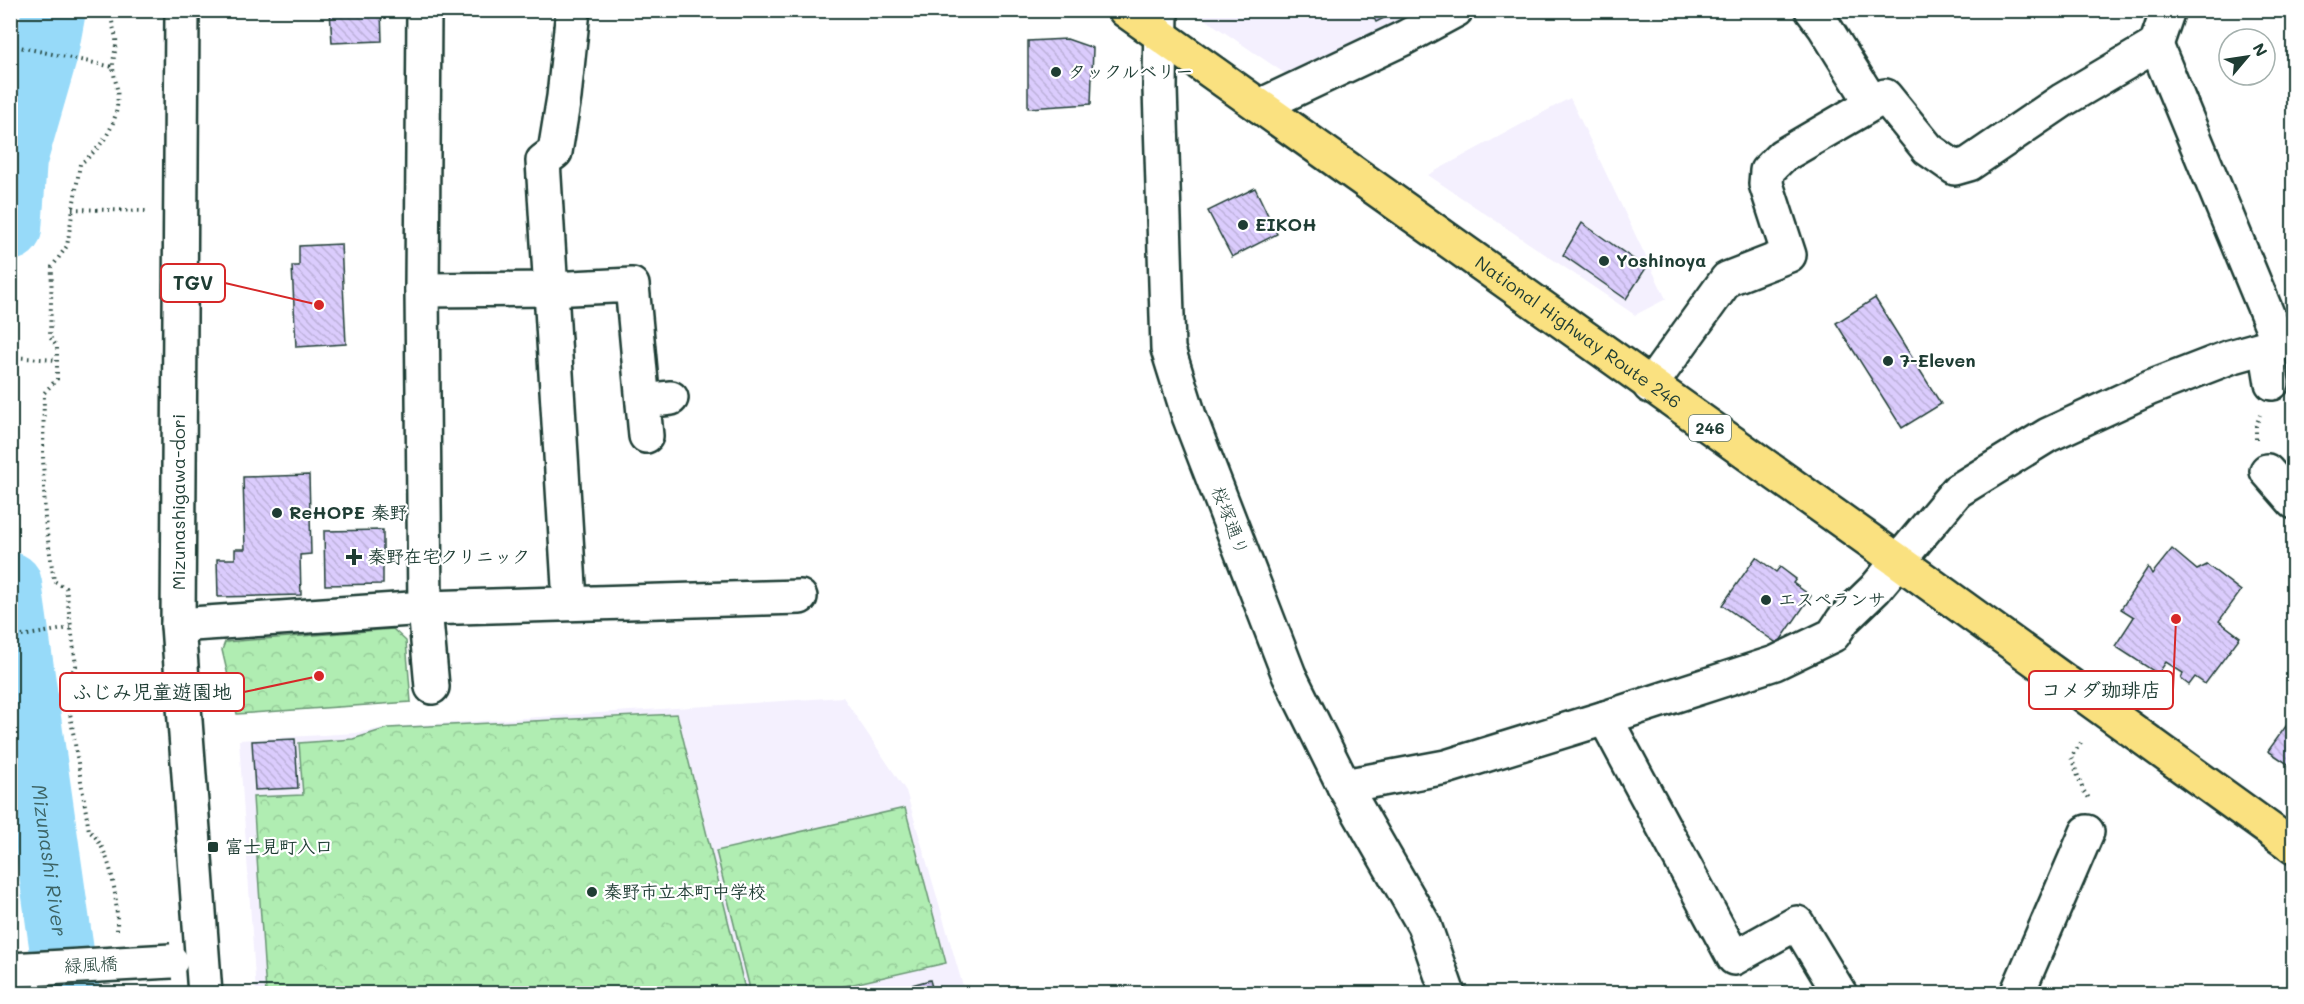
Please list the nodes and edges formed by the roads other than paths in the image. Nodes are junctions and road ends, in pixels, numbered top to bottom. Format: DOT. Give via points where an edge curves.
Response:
graph roads {
  1 [pos="182,10"];
  2 [pos="424,10"];
  3 [pos="573,10"];
  4 [pos="1125,10"];
  5 [pos="1456,10"];
  6 [pos="1812,10"];
  7 [pos="2168,10"];
  8 [pos="1161,23"];
  9 [pos="2156,45"];
  10 [pos="1872,103"];
  11 [pos="1260,106"];
  12 [pos="551,289"];
  13 [pos="422,290"];
  14 [pos="2279,343"];
  15 [pos="2272,383"];
  16 [pos="1650,386"];
  17 [pos="646,436"];
  18 [pos="2267,471"];
  19 [pos="2294,502"];
  20 [pos="1898,560"];
  21 [pos="800,597"];
  22 [pos="570,602"];
  23 [pos="425,608"];
  24 [pos="178,625"];
  25 [pos="432,687"];
  26 [pos="1605,718"];
  27 [pos="1344,786"];
  28 [pos="2087,832"];
  29 [pos="2294,847"];
  30 [pos="186,959"];
  31 [pos="10,970"];
  32 [pos="205,993"];
  33 [pos="1448,993"];
  34 [pos="1840,993"];
  35 [pos="2017,993"];
  1 -- 24 [label="street, Mizunashigawa-dori"];
  2 -- 13 [label="street"];
  3 -- 12 [label="street" via="555,152 543,161"];
  4 -- 8 [label="highway, National Highway Route 246 / 246"];
  5 -- 11 [label="street"];
  6 -- 10 [label="street"];
  7 -- 9 [label="street"];
  8 -- 11 [label="highway, National Highway Route 246 / 246"];
  8 -- 27 [label="street, 桜塚通り" via="1168,349 1189,416 1289,675"];
  9 -- 10 [label="street" via="2063,100 1969,164 1955,168 1928,149 1885,96"];
  9 -- 14 [label="street"];
  10 -- 16 [label="street" via="1782,156 1767,171 1766,184 1789,255 1727,279"];
  11 -- 16 [label="highway, National Highway Route 246 / 246"];
  12 -- 13 [label="street"];
  12 -- 17 [label="street" via="632,285 657,399"];
  12 -- 22 [label="street"];
  13 -- 23 [label="street"];
  14 -- 15 [label="street"];
  14 -- 20 [label="street" via="2229,357 2150,388 2048,435 1957,491"];
  16 -- 20 [label="highway, National Highway Route 246 / 246"];
  18 -- 19 [label="street"];
  20 -- 26 [label="street" via="1833,635 1775,663"];
  20 -- 29 [label="highway, National Highway Route 246 / 246"];
  21 -- 22 [label="street"];
  22 -- 23 [label="street"];
  23 -- 24 [label="street"];
  23 -- 25 [label="street"];
  24 -- 30 [label="street, Mizunashigawa-dori"];
  26 -- 27 [label="street" via="1446,766"];
  26 -- 34 [label="street" via="1734,958 1797,923"];
  27 -- 33 [label="street, 桜塚通り" via="1424,926"];
  28 -- 35 [label="street"];
  30 -- 31 [label="street, 緑風橋, bridge"];
  30 -- 32 [label="street, Mizunashigawa-dori"];
}
